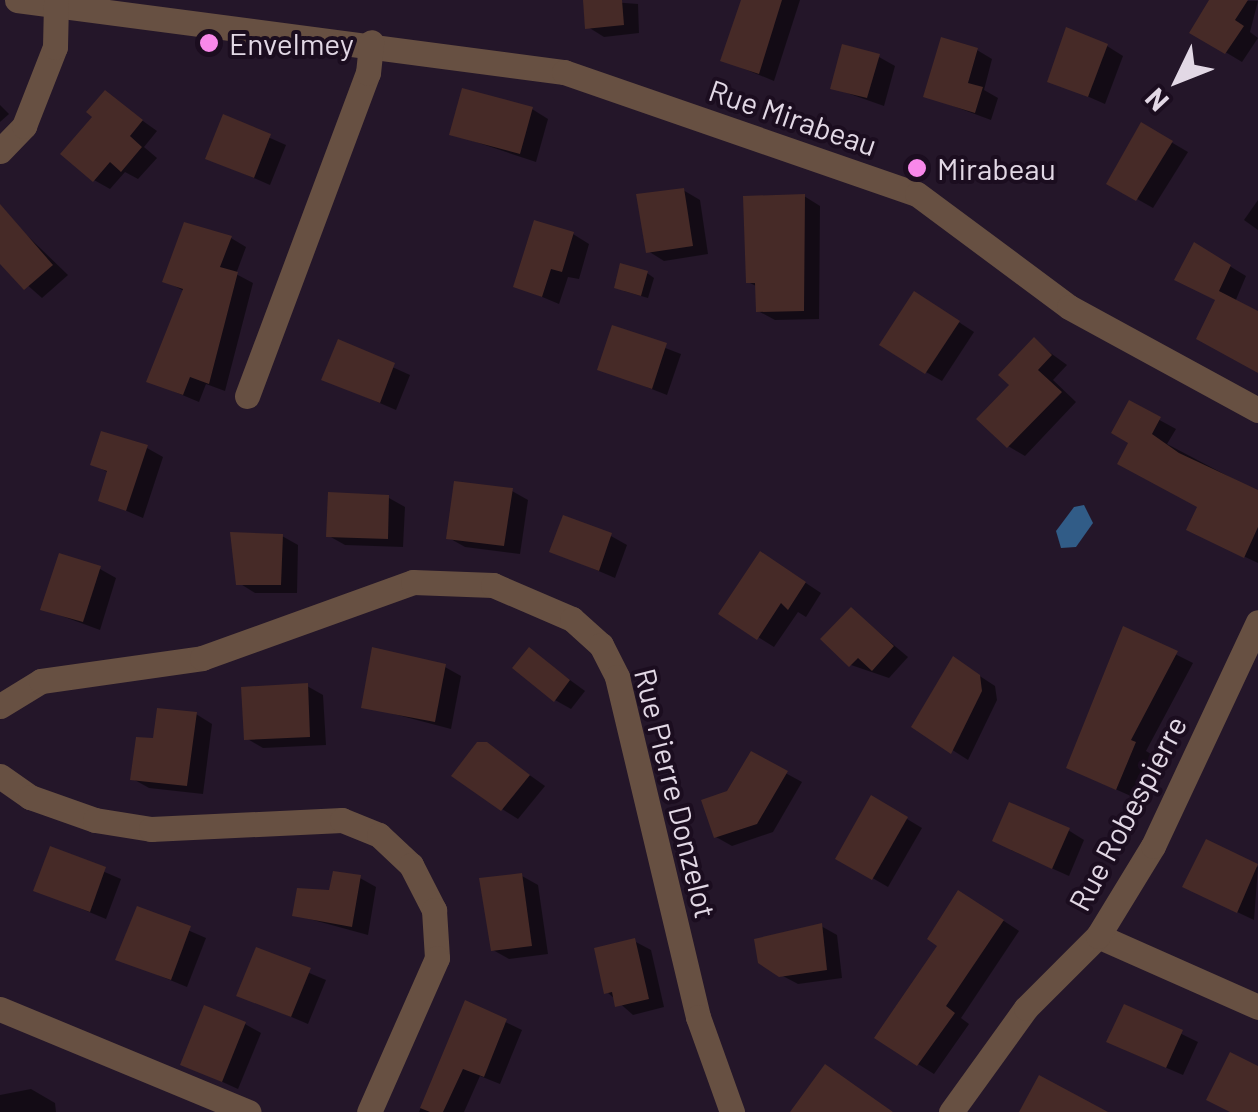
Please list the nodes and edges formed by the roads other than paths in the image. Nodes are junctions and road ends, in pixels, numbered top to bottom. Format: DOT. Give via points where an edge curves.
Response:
graph roads {
  1 [pos="17,0"];
  2 [pos="56,4"];
  3 [pos="371,42"];
  4 [pos="0,152"];
  5 [pos="247,396"];
  6 [pos="1258,410"];
  7 [pos="1258,622"];
  8 [pos="0,706"];
  9 [pos="0,776"];
  10 [pos="1098,936"];
  11 [pos="1258,1007"];
  12 [pos="0,1009"];
  13 [pos="249,1112"];
  14 [pos="368,1112"];
  15 [pos="732,1112"];
  16 [pos="951,1112"];
  1 -- 2 [label="street, Rue Mirabeau"];
  2 -- 3 [label="street, Rue Mirabeau"];
  2 -- 4 [label="street" via="55,46 43,78 24,126"];
  3 -- 5 [label="street" via="368,73"];
  3 -- 6 [label="street, Rue Mirabeau" via="564,72 916,194 1070,307"];
  7 -- 10 [label="street, Rue Robespierre" via="1153,846"];
  8 -- 15 [label="street, Rue Pierre Donzelot" via="41,680 202,658 413,582 493,585 572,619 601,646 617,677 698,1017"];
  9 -- 14 [label="street" via="30,798 95,820 150,829 342,820 379,836 410,865 434,910 436,958"];
  10 -- 11 [label="street"];
  10 -- 16 [label="street, Rue Robespierre" via="1026,1008"];
  12 -- 13 [label="street"];
}
